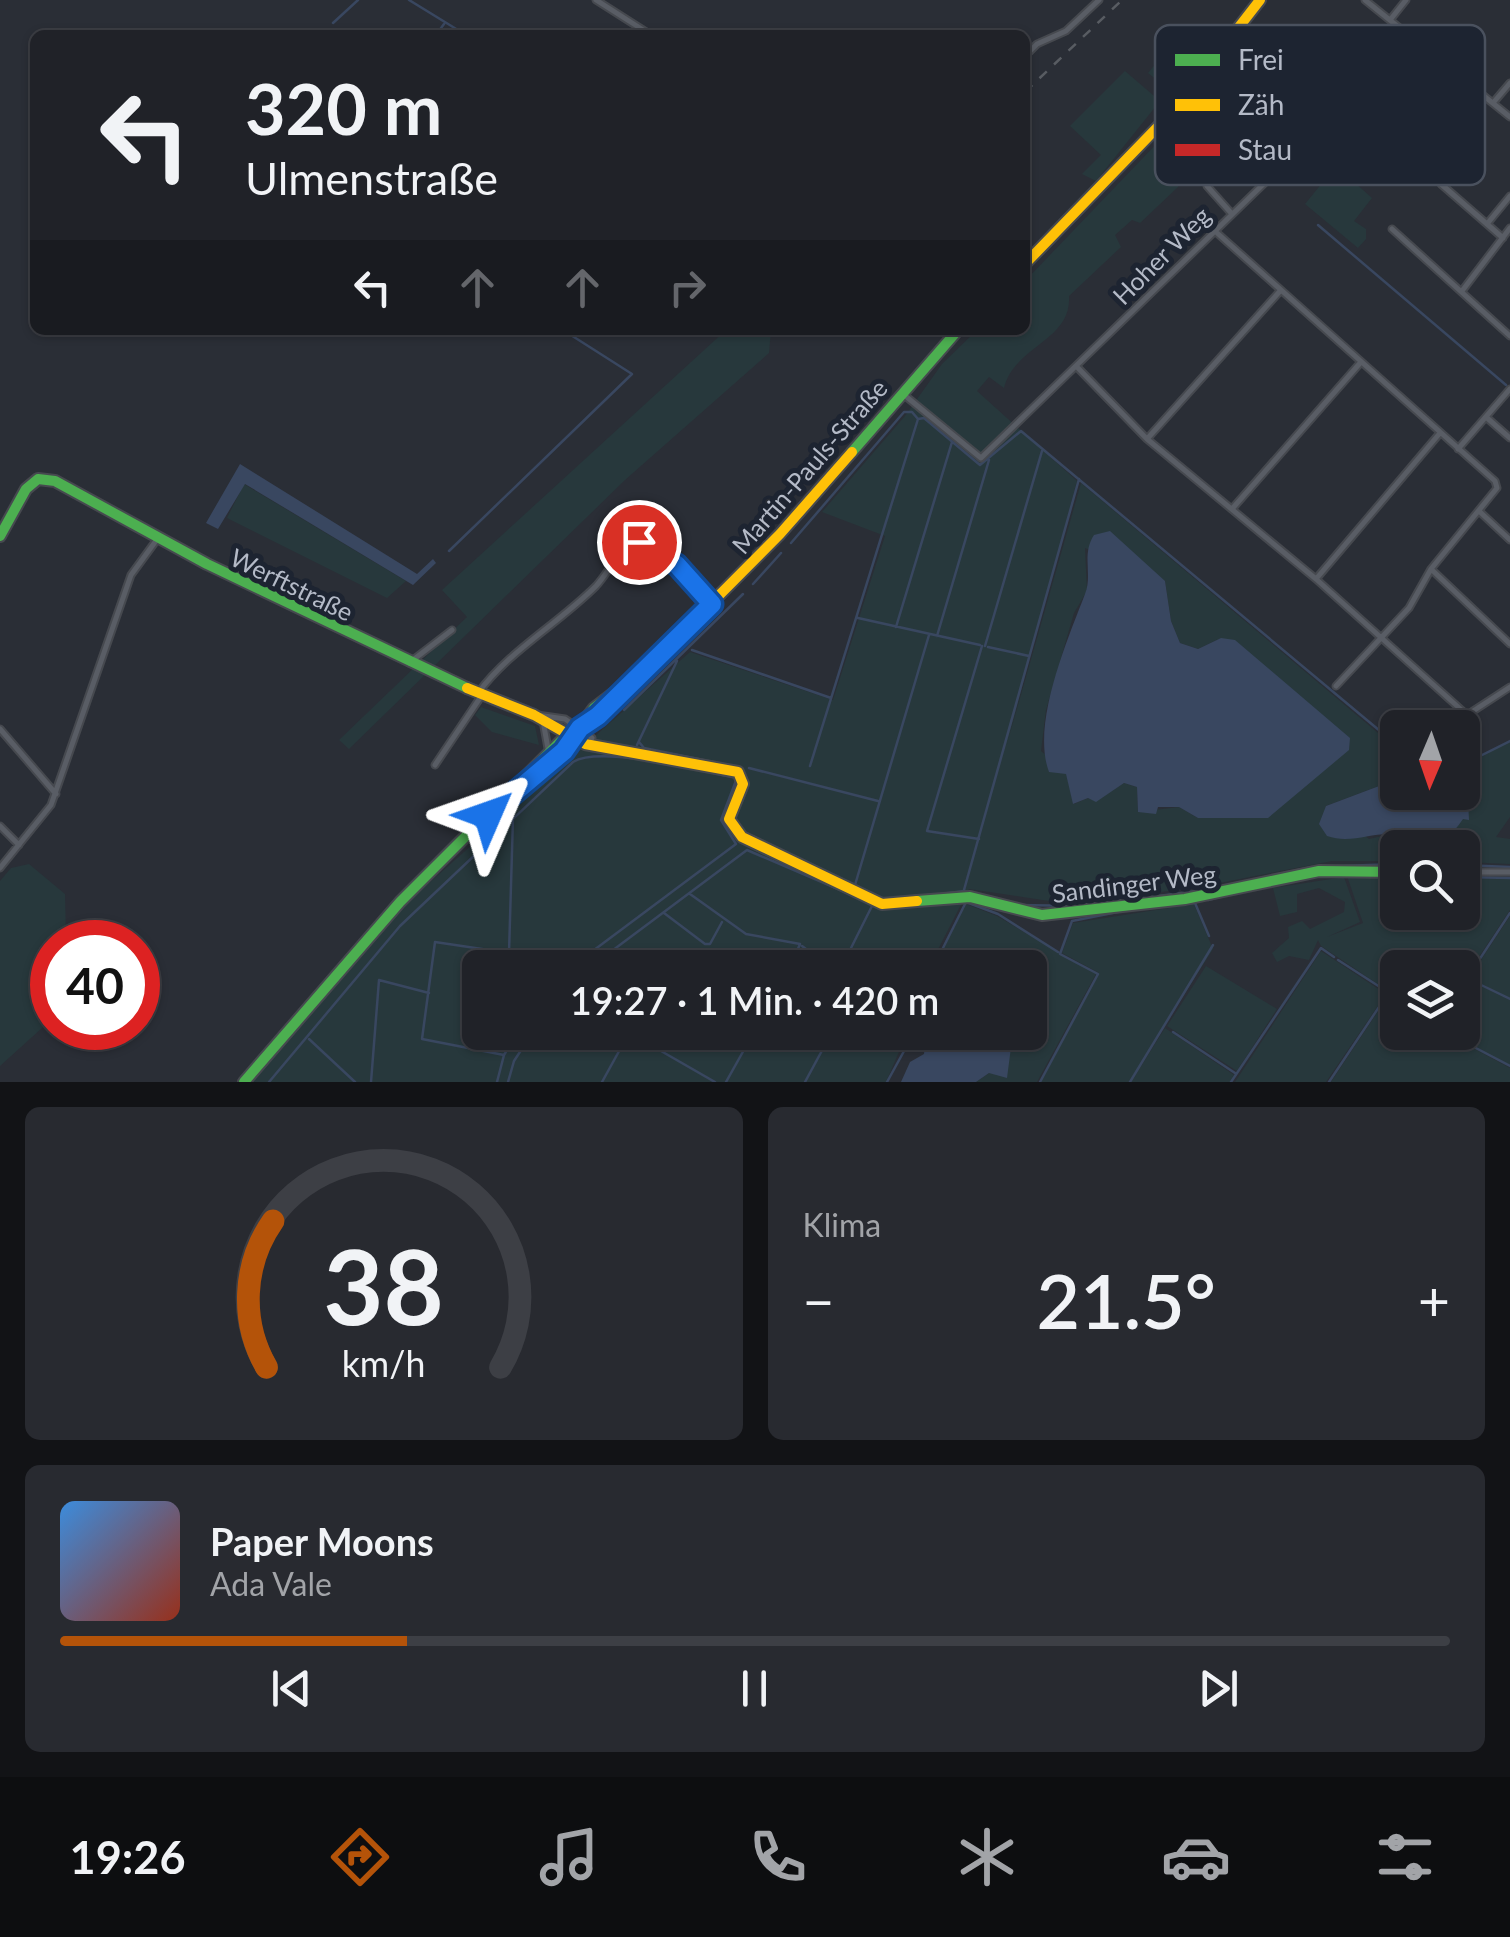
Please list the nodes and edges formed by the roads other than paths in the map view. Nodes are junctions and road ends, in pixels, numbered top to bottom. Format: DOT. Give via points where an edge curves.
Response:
graph roads {
  1 [pos="596,0"];
  2 [pos="1098,0"];
  3 [pos="1260,0"];
  4 [pos="1365,0"];
  5 [pos="1406,0"];
  6 [pos="1390,20"];
  7 [pos="1241,25"];
  8 [pos="1396,25"];
  9 [pos="642,30"];
  10 [pos="1030,51"];
  11 [pos="1510,82"];
  12 [pos="1485,97"];
  13 [pos="1493,103"];
  14 [pos="1510,117"];
  15 [pos="1155,130"];
  16 [pos="1262,185"];
  17 [pos="1442,185"];
  18 [pos="1206,186"];
  19 [pos="1510,196"];
  20 [pos="1502,205"];
  21 [pos="1510,212"];
  22 [pos="1232,214"];
  23 [pos="1487,224"];
  24 [pos="1510,228"];
  25 [pos="1392,230"];
  26 [pos="1215,231"];
  27 [pos="1503,238"];
  28 [pos="1030,259"];
  29 [pos="1281,290"];
  30 [pos="1462,292"];
  31 [pos="953,335"];
  32 [pos="1510,336"];
  33 [pos="1361,362"];
  34 [pos="1078,368"];
  35 [pos="1510,388"];
  36 [pos="901,392"];
  37 [pos="1486,417"];
  38 [pos="1440,433"];
  39 [pos="1510,438"];
  40 [pos="1148,439"];
  41 [pos="1458,449"];
  42 [pos="1232,508"];
  43 [pos="1478,511"];
  44 [pos="0,536"];
  45 [pos="160,536"];
  46 [pos="1510,540"];
  47 [pos="1432,569"];
  48 [pos="1316,579"];
  49 [pos="712,604"];
  50 [pos="452,630"];
  51 [pos="1382,637"];
  52 [pos="1510,644"];
  53 [pos="410,663"];
  54 [pos="1336,686"];
  55 [pos="1510,687"];
  56 [pos="480,694"];
  57 [pos="1461,710"];
  58 [pos="1469,710"];
  59 [pos="538,717"];
  60 [pos="0,729"];
  61 [pos="576,732"];
  62 [pos="592,738"];
  63 [pos="605,748"];
  64 [pos="549,754"];
  65 [pos="435,765"];
  66 [pos="516,787"];
  67 [pos="56,794"];
  68 [pos="0,826"];
  69 [pos="19,845"];
  70 [pos="0,868"];
  71 [pos="1380,872"];
  72 [pos="1480,872"];
  73 [pos="1510,872"];
  74 [pos="244,1082"];
  1 -- 9 [label="street"];
  2 -- 10 [label="street" via="1066,31"];
  3 -- 7 [label="street"];
  4 -- 6 [label="street"];
  5 -- 6 [label="street"];
  6 -- 8 [label="street"];
  11 -- 13 [label="street"];
  12 -- 13 [label="street"];
  13 -- 14 [label="street"];
  15 -- 28 [label="street"];
  16 -- 22 [label="street, Hoher Weg"];
  17 -- 23 [label="street"];
  18 -- 22 [label="street"];
  19 -- 20 [label="street"];
  20 -- 21 [label="street"];
  20 -- 23 [label="street"];
  22 -- 26 [label="street, Hoher Weg"];
  23 -- 27 [label="street"];
  24 -- 27 [label="street"];
  25 -- 30 [label="street"];
  26 -- 29 [label="street"];
  26 -- 34 [label="street, Hoher Weg"];
  27 -- 30 [label="street"];
  29 -- 33 [label="street"];
  29 -- 40 [label="street"];
  30 -- 32 [label="street"];
  31 -- 36 [label="street, Martin-Pauls-Straße"];
  33 -- 38 [label="street"];
  33 -- 42 [label="street"];
  34 -- 36 [label="street, Hoher Weg" via="981,458"];
  34 -- 40 [label="street"];
  35 -- 37 [label="street"];
  36 -- 49 [label="street, Martin-Pauls-Straße"];
  37 -- 39 [label="street"];
  37 -- 41 [label="street"];
  38 -- 41 [label="street"];
  38 -- 48 [label="street"];
  40 -- 42 [label="street"];
  41 -- 43 [label="street" via="1497,488"];
  42 -- 48 [label="street"];
  43 -- 46 [label="street"];
  43 -- 47 [label="street"];
  44 -- 45 [label="street, Werftstraße" via="26,489 38,480 55,480"];
  45 -- 53 [label="street, Werftstraße"];
  45 -- 67 [label="street" via="132,575"];
  47 -- 51 [label="street"];
  47 -- 52 [label="street"];
  48 -- 51 [label="street"];
  49 -- 56 [label="street" via="677,565 639,542 628,545 550,629 505,660"];
  49 -- 61 [label="street, Martin-Pauls-Straße"];
  50 -- 53 [label="street"];
  51 -- 54 [label="street"];
  51 -- 57 [label="street"];
  53 -- 56 [label="street, Werftstraße"];
  55 -- 58 [label="street"];
  56 -- 59 [label="street, Werftstraße"];
  56 -- 65 [label="street"];
  59 -- 61 [label="street, Werftstraße"];
  59 -- 64 [label="street" via="549,736"];
  60 -- 67 [label="street"];
  61 -- 62 [label="street, Sandinger Weg"];
  61 -- 63 [label="street, Sandinger Weg"];
  61 -- 64 [label="street, Martin-Pauls-Straße"];
  61 -- 66 [label="street, Martin-Pauls-Straße" via="564,751"];
  62 -- 63 [label="street, Sandinger Weg"];
  63 -- 71 [label="street, Sandinger Weg" via="738,772 742,784 729,819 742,837 882,904 970,897 1017,912 1070,914 1186,899 1319,870"];
  64 -- 66 [label="street, Martin-Pauls-Straße"];
  66 -- 74 [label="street, Martin-Pauls-Straße" via="400,902"];
  67 -- 69 [label="street"];
  68 -- 69 [label="street"];
  69 -- 70 [label="street"];
  72 -- 73 [label="street"];
}
